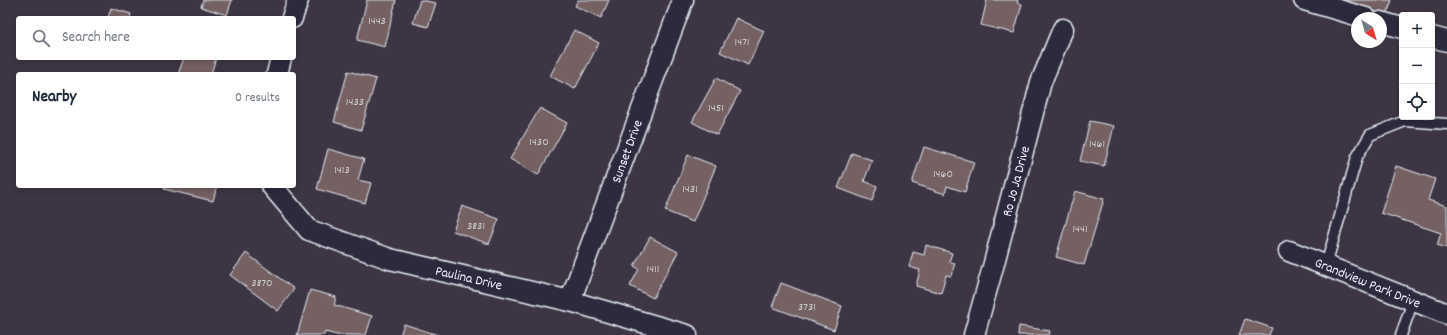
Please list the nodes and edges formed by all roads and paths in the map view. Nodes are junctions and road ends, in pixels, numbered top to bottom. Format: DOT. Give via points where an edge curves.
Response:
graph roads {
  1 [pos="298,0"];
  2 [pos="683,0"];
  3 [pos="1304,0"];
  4 [pos="1351,14"];
  5 [pos="293,16"];
  6 [pos="1387,24"];
  7 [pos="1399,27"];
  8 [pos="1063,29"];
  9 [pos="1435,38"];
  10 [pos="1447,41"];
  11 [pos="280,60"];
  12 [pos="278,72"];
  13 [pos="1447,124"];
  14 [pos="274,188"];
  15 [pos="1289,251"];
  16 [pos="1326,265"];
  17 [pos="570,301"];
  18 [pos="1413,301"];
  19 [pos="1447,314"];
  20 [pos="687,335"];
  21 [pos="974,335"];
  22 [pos="1401,335"];
  1 -- 5 [label="street"];
  2 -- 17 [label="street, Sunset Drive"];
  3 -- 4 [label="street"];
  6 -- 7 [label="street"];
  8 -- 21 [label="street, Ro Jo Ja Drive" via="1041,82"];
  9 -- 10 [label="street"];
  11 -- 12 [label="street"];
  13 -- 16 [label="lane" via="1405,121 1370,135 1357,157"];
  14 -- 17 [label="street, Paulina Drive" via="309,230 390,259"];
  15 -- 16 [label="street, Grandview Park Drive"];
  16 -- 18 [label="street, Grandview Park Drive"];
  17 -- 20 [label="street, Paulina Drive"];
  18 -- 19 [label="street, Grandview Park Drive"];
  18 -- 22 [label="lane"];
}
